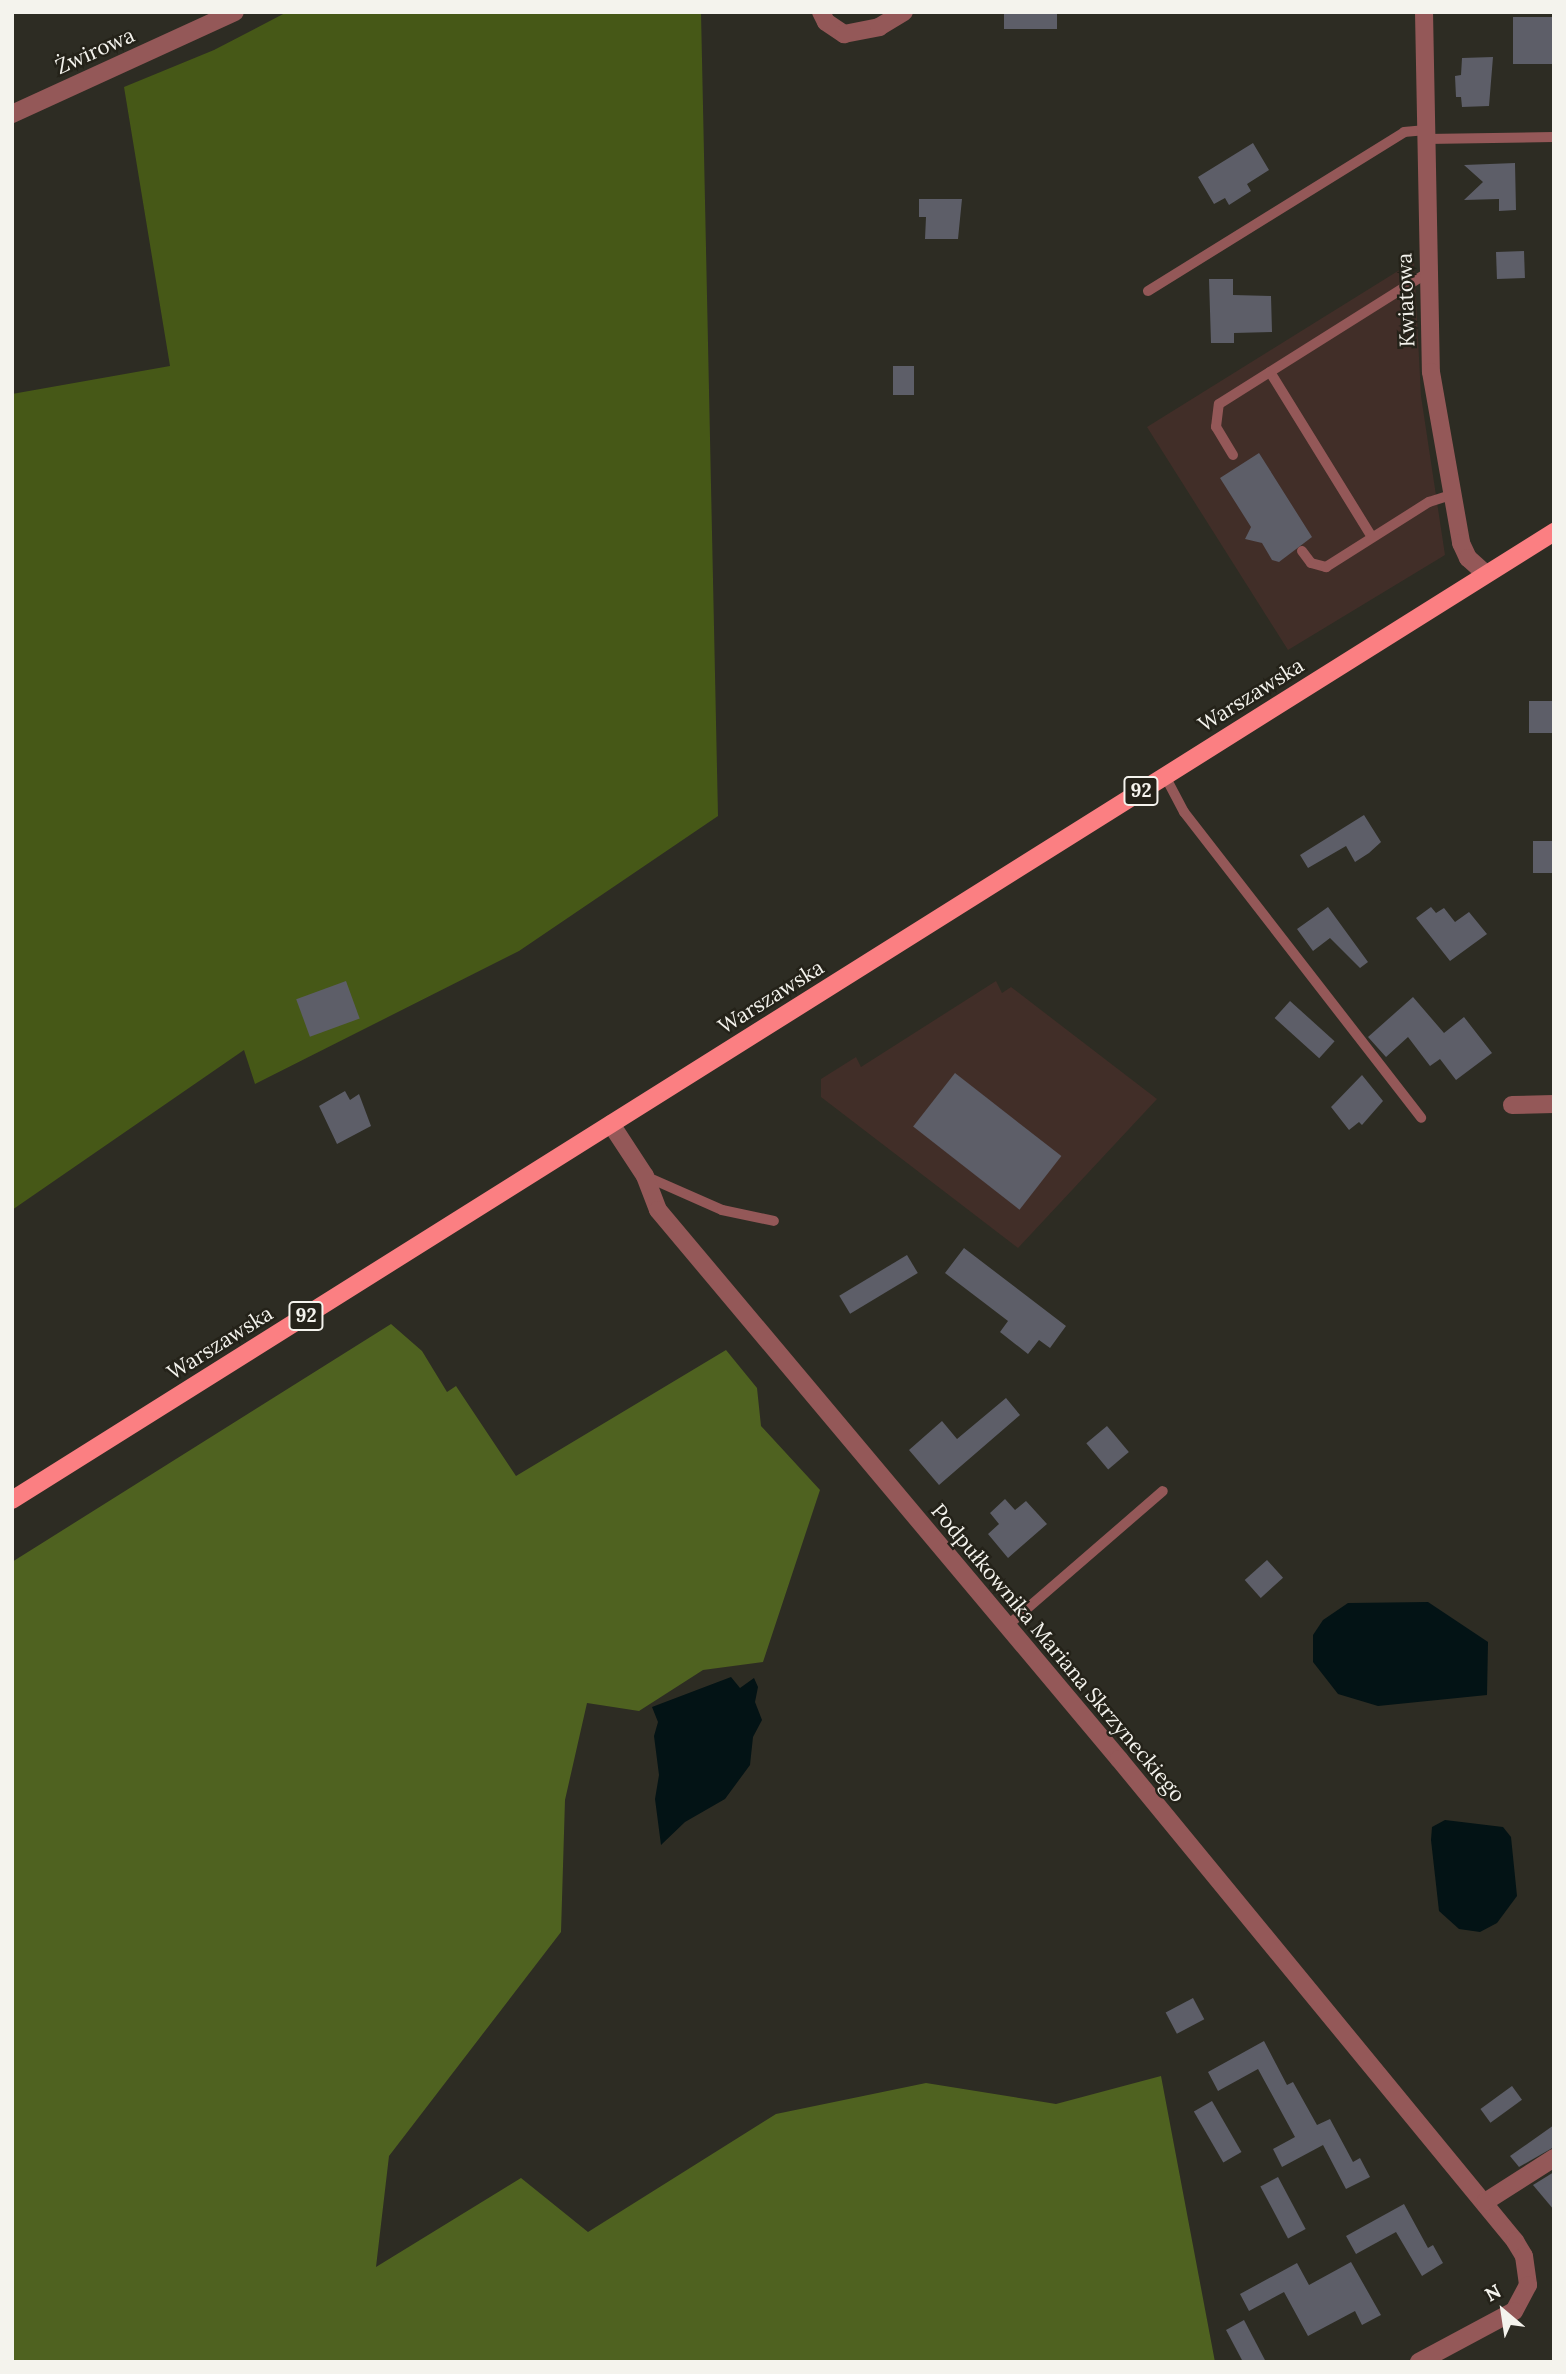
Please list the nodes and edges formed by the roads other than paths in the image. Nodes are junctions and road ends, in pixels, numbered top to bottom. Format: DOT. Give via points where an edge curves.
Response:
graph roads {
  1 [pos="235,12"];
  2 [pos="821,12"];
  3 [pos="905,12"];
  4 [pos="1424,12"];
  5 [pos="12,114"];
  6 [pos="1426,135"];
  7 [pos="1554,138"];
  8 [pos="1427,273"];
  9 [pos="1147,291"];
  10 [pos="1270,372"];
  11 [pos="1233,456"];
  12 [pos="1451,495"];
  13 [pos="1554,532"];
  14 [pos="1372,537"];
  15 [pos="1302,551"];
  16 [pos="1486,574"];
  17 [pos="1165,776"];
  18 [pos="1554,1104"];
  19 [pos="1512,1105"];
  20 [pos="1421,1118"];
  21 [pos="611,1124"];
  22 [pos="645,1176"];
  23 [pos="774,1220"];
  24 [pos="1164,1491"];
  25 [pos="12,1500"];
  26 [pos="1007,1626"];
  27 [pos="1554,2158"];
  28 [pos="1485,2202"];
  29 [pos="1419,2362"];
  1 -- 5 [label="street, Żwirowa"];
  2 -- 3 [label="street" via="826,22 844,34 879,27"];
  4 -- 6 [label="street, Kwiatowa"];
  6 -- 7 [label="lane"];
  6 -- 8 [label="street, Kwiatowa"];
  6 -- 9 [label="lane" via="1404,131"];
  8 -- 10 [label="lane"];
  8 -- 12 [label="street, Kwiatowa" via="1431,372"];
  10 -- 11 [label="lane" via="1220,404 1216,427"];
  10 -- 14 [label="lane"];
  12 -- 14 [label="lane" via="1429,502"];
  12 -- 16 [label="street, Kwiatowa" via="1468,558"];
  13 -- 16 [label="main road, Warszawska / 92"];
  14 -- 15 [label="lane" via="1326,567 1311,563"];
  16 -- 17 [label="main road, Warszawska / 92"];
  17 -- 20 [label="lane" via="1184,812"];
  17 -- 21 [label="main road, Warszawska / 92"];
  18 -- 19 [label="street"];
  21 -- 22 [label="street, Podpułkownika Mariana Skrzyneckiego"];
  21 -- 25 [label="main road, Warszawska / 92"];
  22 -- 23 [label="lane" via="722,1210"];
  22 -- 26 [label="street, Podpułkownika Mariana Skrzyneckiego" via="658,1210"];
  24 -- 26 [label="lane"];
  26 -- 28 [label="street, Podpułkownika Mariana Skrzyneckiego"];
  27 -- 28 [label="street"];
  28 -- 29 [label="street, Podpułkownika Mariana Skrzyneckiego" via="1524,2256 1528,2285 1522,2300 1503,2320"];
}
